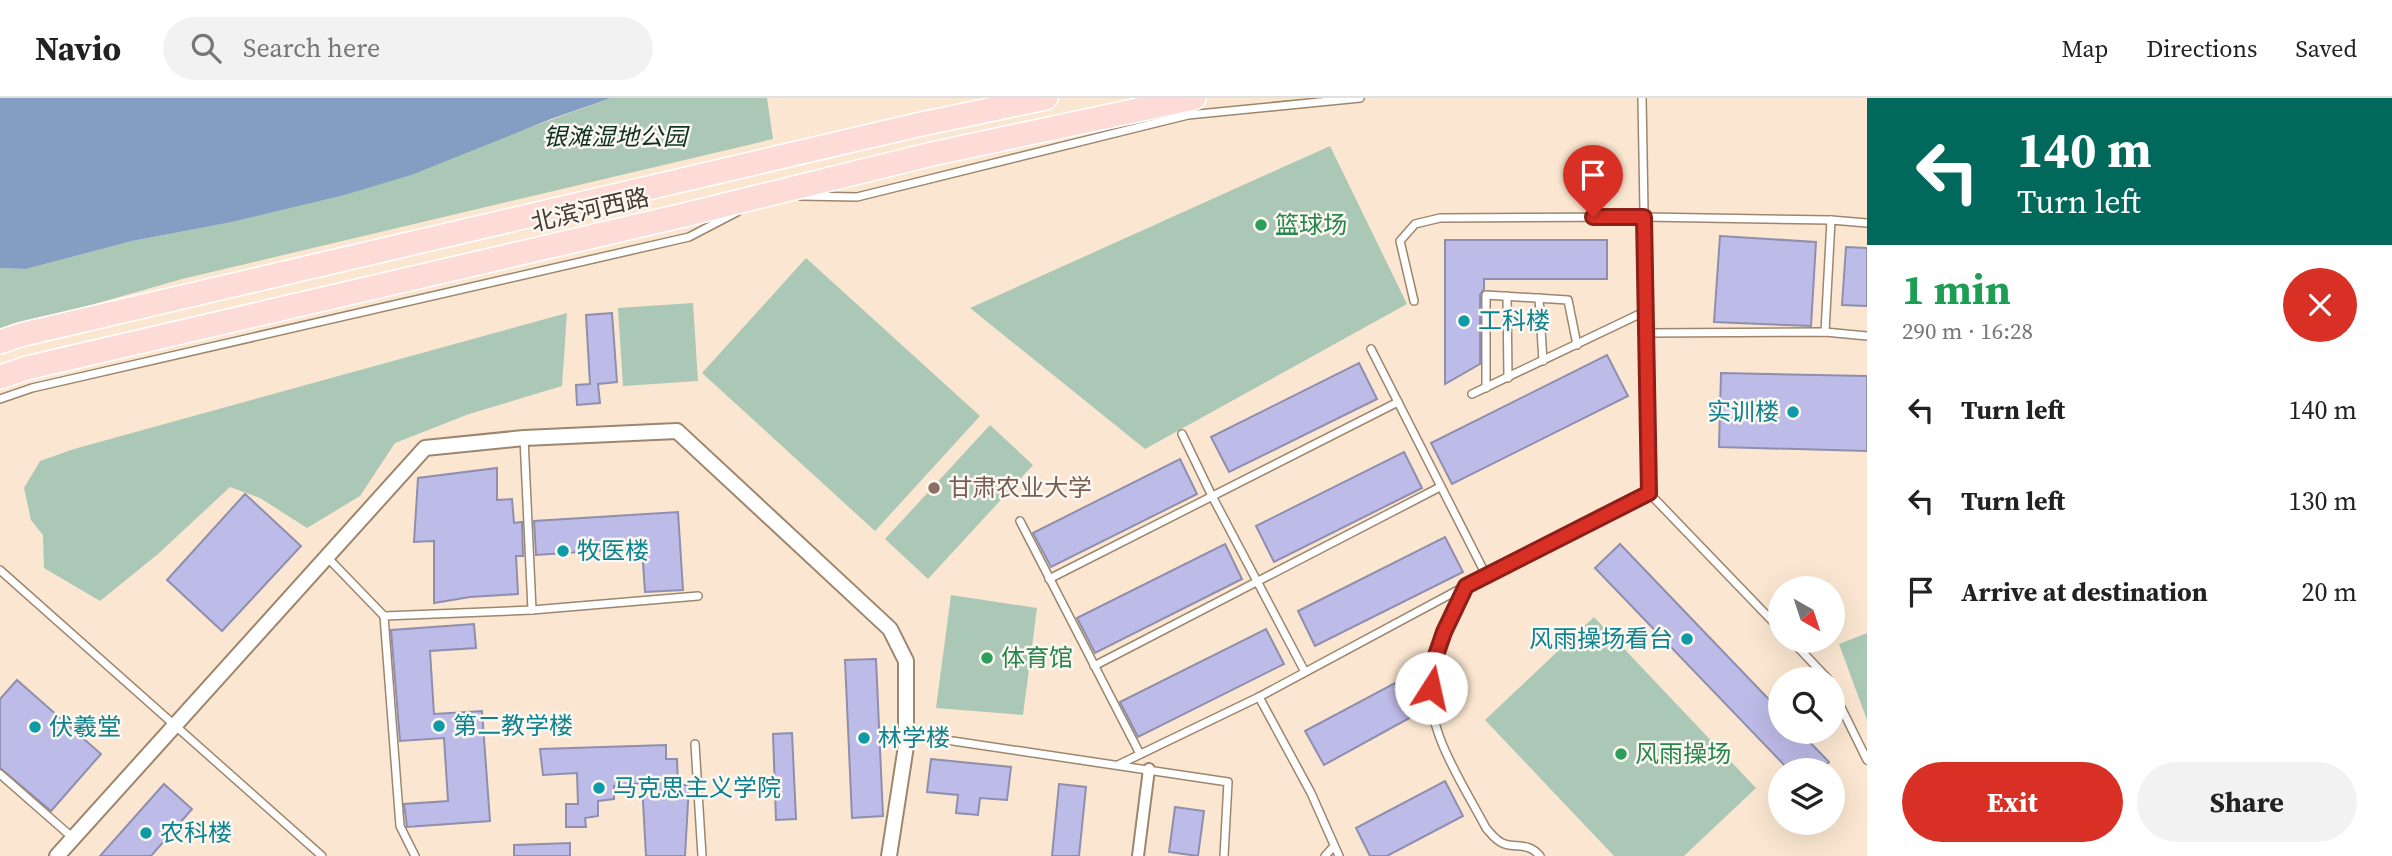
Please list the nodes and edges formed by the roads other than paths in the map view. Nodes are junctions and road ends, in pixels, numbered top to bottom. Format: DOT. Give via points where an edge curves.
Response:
graph roads {
  1 [pos="1046,98"];
  2 [pos="1194,98"];
  3 [pos="1360,98"];
  4 [pos="1642,98"];
  5 [pos="762,161"];
  6 [pos="769,195"];
  7 [pos="1644,217"];
  8 [pos="1831,220"];
  9 [pos="1867,223"];
  10 [pos="1507,296"];
  11 [pos="1539,298"];
  12 [pos="1415,300"];
  13 [pos="1646,311"];
  14 [pos="1825,332"];
  15 [pos="1646,333"];
  16 [pos="1867,336"];
  17 [pos="0,342"];
  18 [pos="1577,345"];
  19 [pos="1371,349"];
  20 [pos="1543,361"];
  21 [pos="0,377"];
  22 [pos="1508,377"];
  23 [pos="1486,388"];
  24 [pos="1472,394"];
  25 [pos="0,399"];
  26 [pos="1398,402"];
  27 [pos="1182,434"];
  28 [pos="524,438"];
  29 [pos="1440,487"];
  30 [pos="1649,493"];
  31 [pos="1212,496"];
  32 [pos="1020,521"];
  33 [pos="327,557"];
  34 [pos="0,570"];
  35 [pos="1486,575"];
  36 [pos="1049,579"];
  37 [pos="1257,581"];
  38 [pos="1466,586"];
  39 [pos="698,596"];
  40 [pos="532,610"];
  41 [pos="384,616"];
  42 [pos="1768,617"];
  43 [pos="1803,653"];
  44 [pos="1094,666"];
  45 [pos="1817,667"];
  46 [pos="1305,672"];
  47 [pos="1259,697"];
  48 [pos="1845,715"];
  49 [pos="176,726"];
  50 [pos="906,734"];
  51 [pos="695,744"];
  52 [pos="1140,754"];
  53 [pos="1867,760"];
  54 [pos="1118,765"];
  55 [pos="1149,769"];
  56 [pos="0,774"];
  57 [pos="74,838"];
  58 [pos="1334,846"];
  59 [pos="57,856"];
  60 [pos="322,856"];
  61 [pos="415,856"];
  62 [pos="702,856"];
  63 [pos="889,856"];
  64 [pos="1138,856"];
  65 [pos="1224,856"];
  66 [pos="1325,856"];
  67 [pos="1339,856"];
  68 [pos="1540,856"];
  1 -- 5 [label="main road, 北滨河西路"];
  2 -- 6 [label="main road, 北滨河西路" via="932,154"];
  3 -- 6 [label="lane" via="1188,116 857,197"];
  4 -- 7 [label="lane"];
  5 -- 6 [label="main road"];
  5 -- 17 [label="main road, 北滨河西路"];
  6 -- 21 [label="main road, 北滨河西路"];
  6 -- 25 [label="lane" via="689,237 32,387"];
  7 -- 8 [label="lane"];
  7 -- 12 [label="lane" via="1440,218 1415,224 1400,241"];
  7 -- 13 [label="lane"];
  8 -- 9 [label="lane"];
  8 -- 14 [label="lane"];
  10 -- 11 [label="lane"];
  10 -- 22 [label="lane"];
  10 -- 23 [label="lane" via="1486,295"];
  11 -- 18 [label="lane" via="1568,300"];
  11 -- 20 [label="lane"];
  13 -- 15 [label="lane"];
  13 -- 18 [label="lane"];
  14 -- 15 [label="lane"];
  14 -- 16 [label="lane"];
  15 -- 30 [label="lane"];
  18 -- 20 [label="lane"];
  19 -- 26 [label="lane"];
  20 -- 22 [label="lane"];
  22 -- 23 [label="lane"];
  23 -- 24 [label="lane"];
  26 -- 29 [label="lane"];
  26 -- 31 [label="lane"];
  27 -- 31 [label="lane"];
  28 -- 33 [label="street" via="425,447"];
  28 -- 40 [label="lane"];
  28 -- 50 [label="street" via="677,431 890,629 906,661"];
  29 -- 35 [label="lane"];
  29 -- 37 [label="lane"];
  30 -- 35 [label="lane"];
  30 -- 42 [label="lane"];
  31 -- 36 [label="lane"];
  31 -- 37 [label="lane"];
  32 -- 36 [label="lane"];
  33 -- 41 [label="lane"];
  33 -- 49 [label="street"];
  34 -- 49 [label="lane"];
  35 -- 38 [label="lane"];
  36 -- 44 [label="lane"];
  37 -- 44 [label="lane"];
  37 -- 46 [label="lane"];
  38 -- 46 [label="lane"];
  38 -- 68 [label="lane" via="1432,667 1436,726 1486,828 1507,845 1523,845"];
  39 -- 40 [label="lane"];
  40 -- 41 [label="lane"];
  41 -- 61 [label="lane" via="400,826"];
  43 -- 45 [label="lane"];
  44 -- 52 [label="lane"];
  46 -- 47 [label="lane"];
  47 -- 52 [label="lane"];
  47 -- 58 [label="lane"];
  48 -- 53 [label="lane"];
  49 -- 57 [label="street"];
  49 -- 60 [label="lane"];
  50 -- 54 [label="lane"];
  50 -- 63 [label="street"];
  51 -- 62 [label="lane"];
  52 -- 54 [label="lane"];
  54 -- 55 [label="lane"];
  55 -- 64 [label="street"];
  55 -- 65 [label="lane" via="1228,782"];
  56 -- 57 [label="lane"];
  57 -- 59 [label="street"];
  58 -- 66 [label="lane"];
  58 -- 67 [label="lane"];
}
